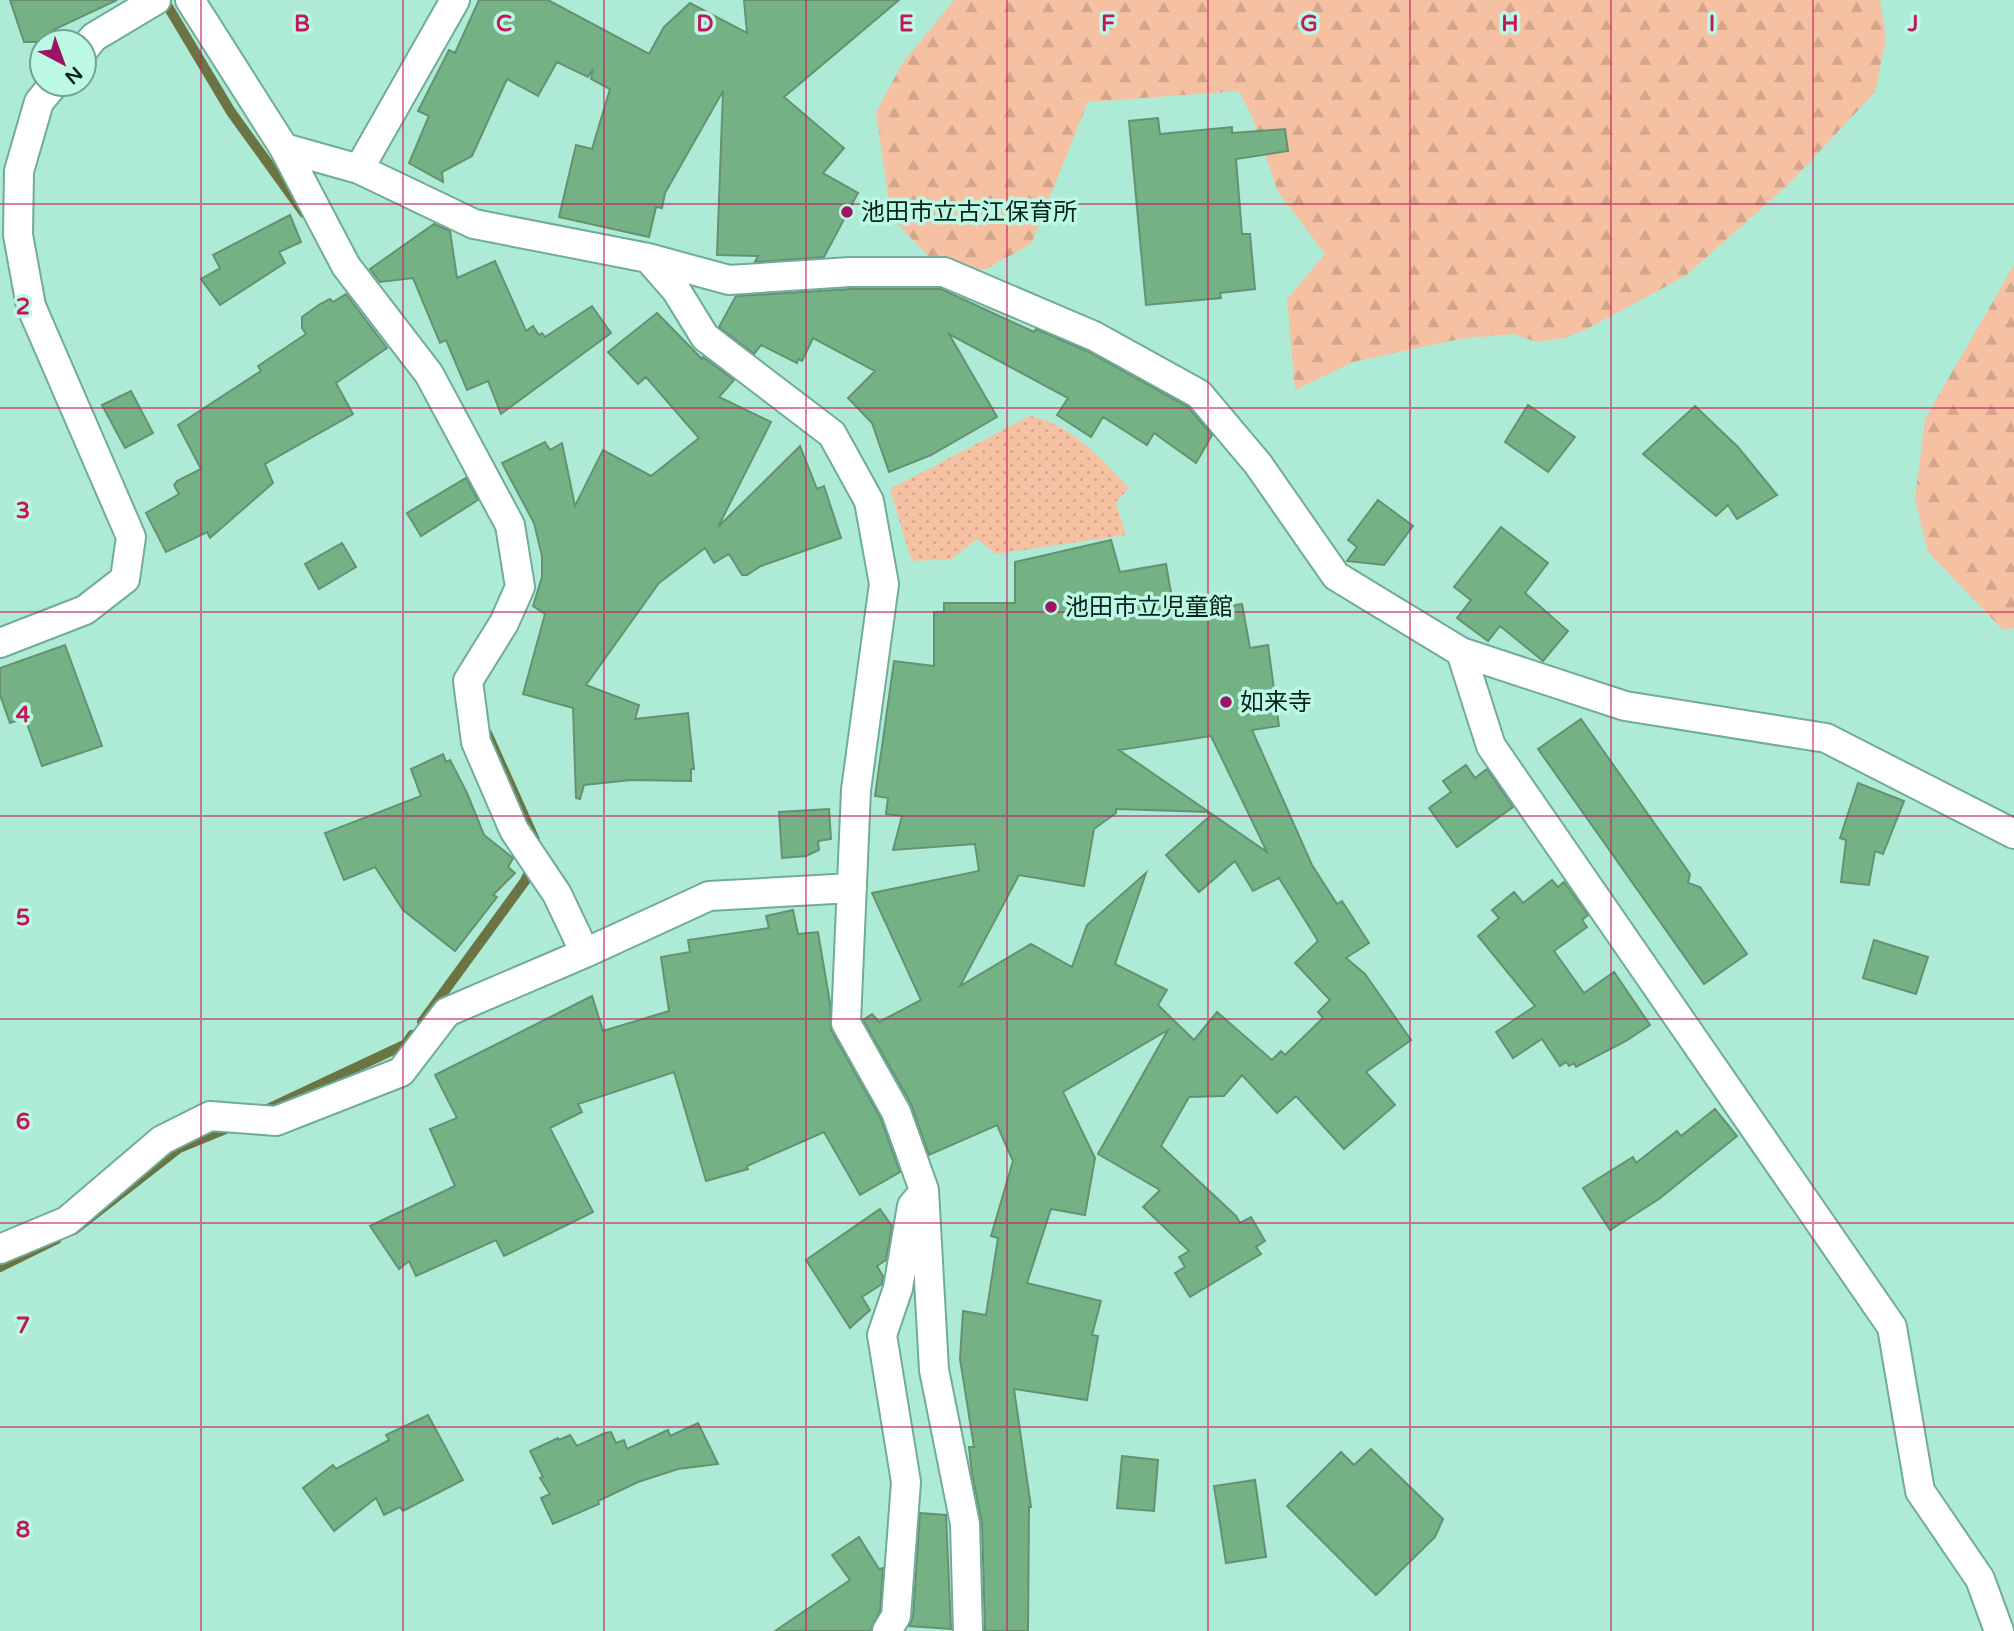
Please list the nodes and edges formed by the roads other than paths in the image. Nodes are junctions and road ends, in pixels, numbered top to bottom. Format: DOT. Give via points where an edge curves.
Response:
graph roads {
  1 [pos="156,0"];
  2 [pos="190,0"];
  3 [pos="455,0"];
  4 [pos="98,35"];
  5 [pos="42,98"];
  6 [pos="284,148"];
  7 [pos="359,169"];
  8 [pos="648,258"];
  9 [pos="0,643"];
  10 [pos="1461,652"];
  11 [pos="2014,834"];
  12 [pos="852,888"];
  13 [pos="586,953"];
  14 [pos="924,1190"];
  15 [pos="0,1249"];
  16 [pos="887,1631"];
  17 [pos="968,1631"];
  18 [pos="1999,1631"];
  1 -- 4 [label="street"];
  2 -- 6 [label="street"];
  3 -- 7 [label="street"];
  5 -- 9 [label="street" via="19,171 18,235 31,306 131,537 125,579 85,610"];
  6 -- 7 [label="street"];
  6 -- 13 [label="street" via="346,266 429,373 510,525 520,587 468,681 476,742 514,830 557,894"];
  7 -- 8 [label="street" via="474,224"];
  8 -- 10 [label="street" via="729,280 944,272 1094,336 1199,394 1258,464 1336,576"];
  8 -- 12 [label="street" via="676,290 705,337 832,434 869,500 884,584 856,790"];
  10 -- 11 [label="street" via="1625,706 1826,738"];
  10 -- 18 [label="street" via="1491,747 1892,1327 1920,1491 1980,1579"];
  12 -- 13 [label="street" via="709,896"];
  12 -- 14 [label="street" via="846,1023 896,1112"];
  13 -- 15 [label="street" via="447,1012 401,1072 276,1121 211,1116 162,1140 67,1221"];
  14 -- 16 [label="street" via="912,1206 898,1288 882,1335 906,1482 896,1616"];
  14 -- 17 [label="street" via="934,1370 965,1524"];
}
